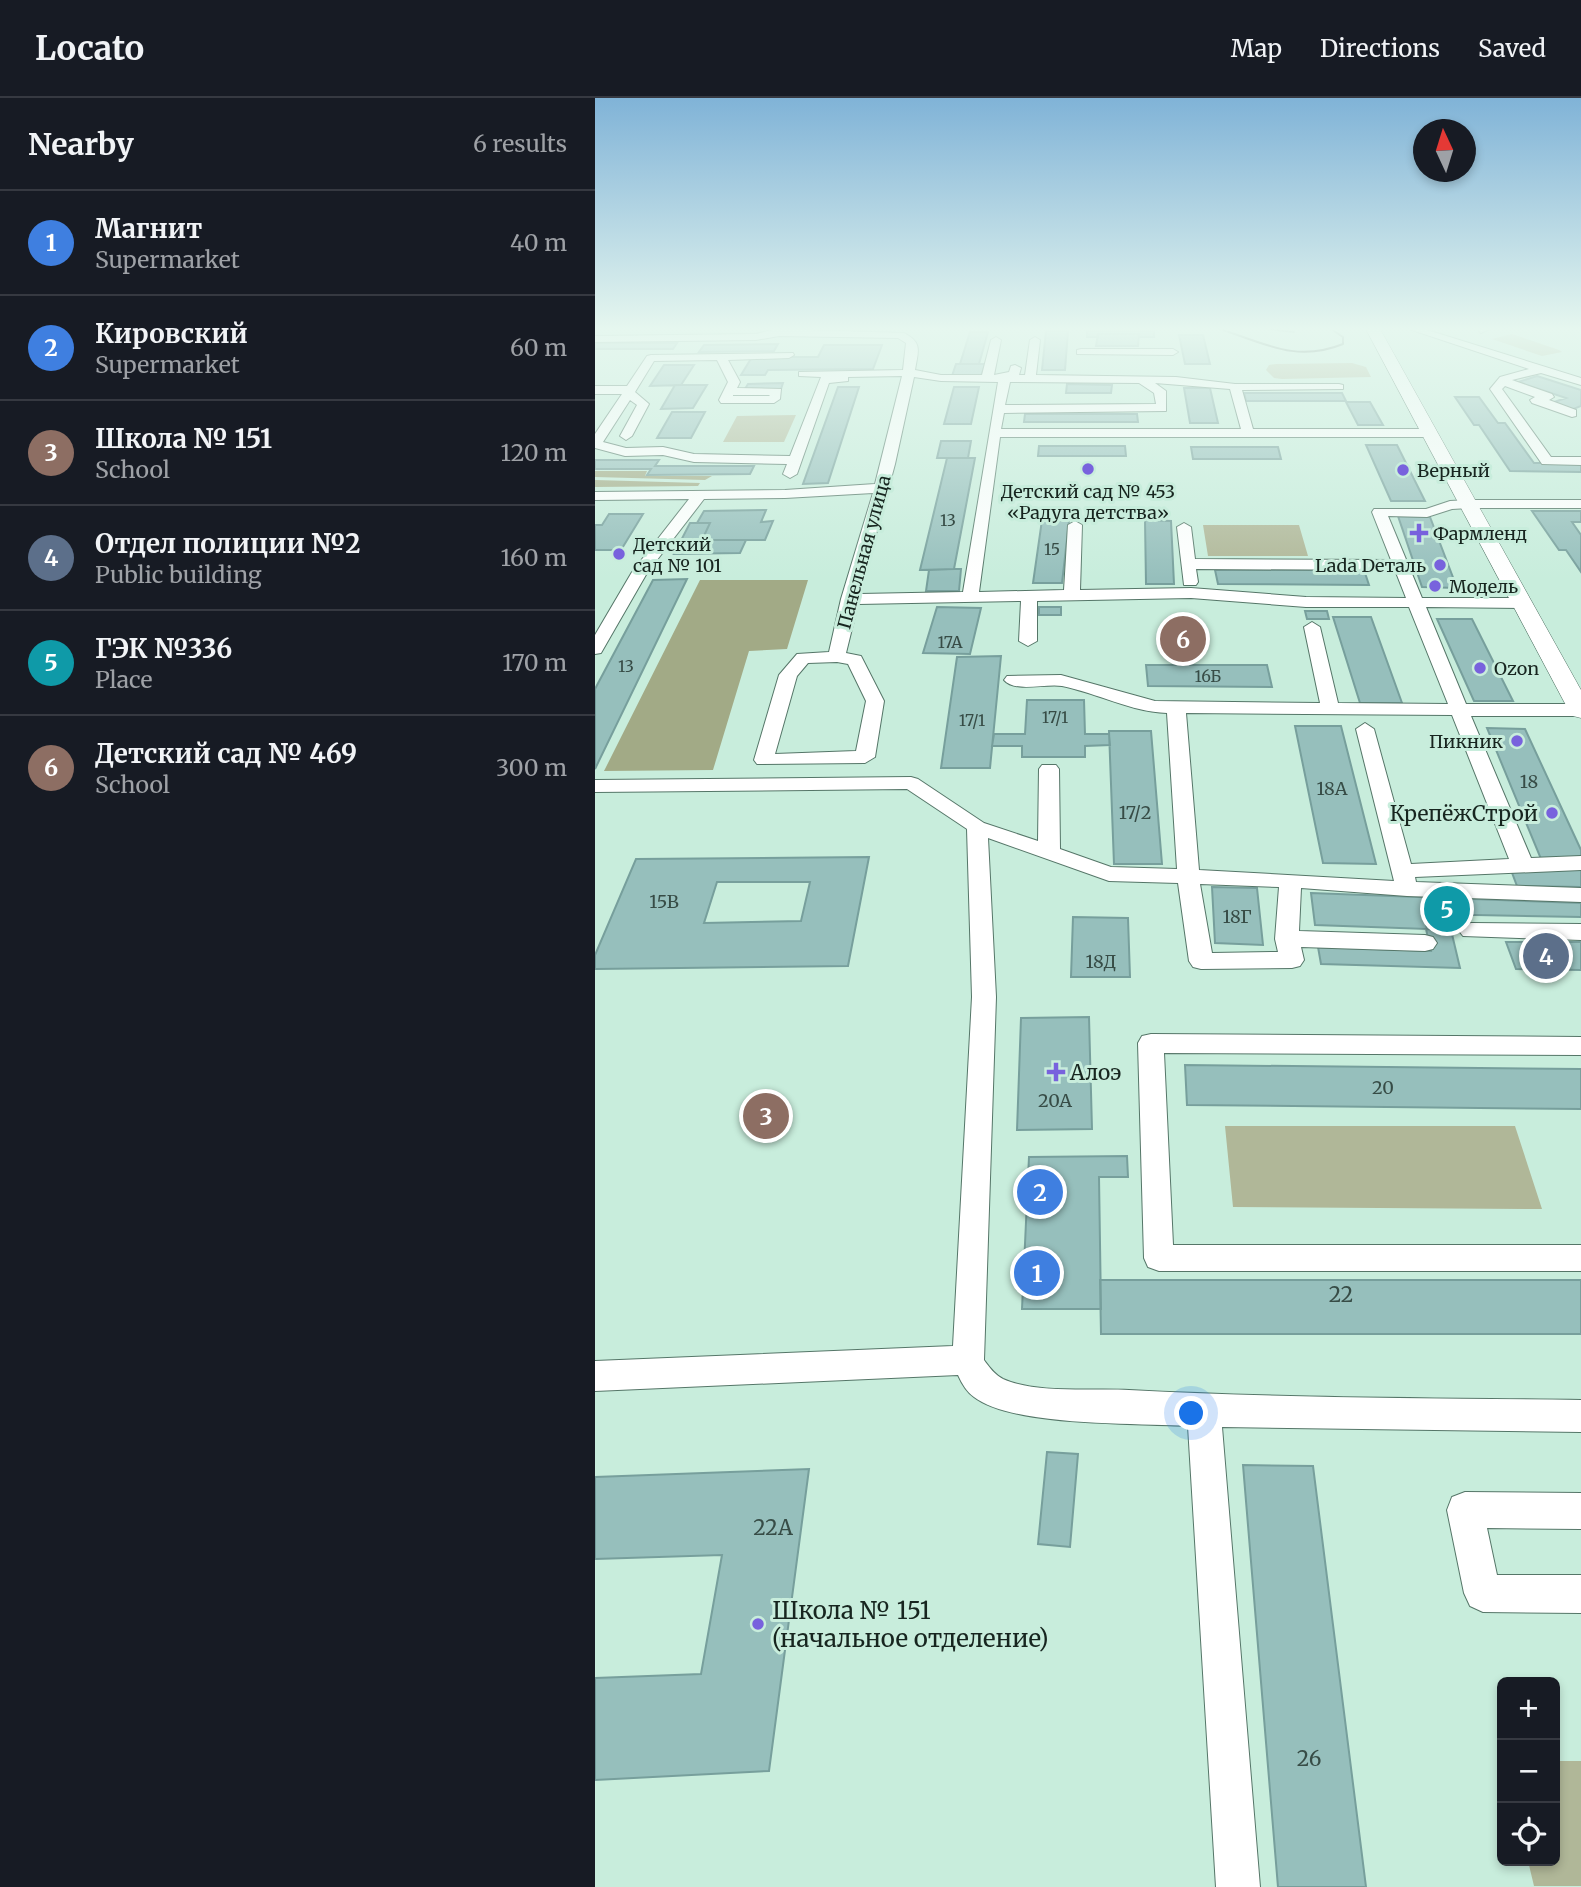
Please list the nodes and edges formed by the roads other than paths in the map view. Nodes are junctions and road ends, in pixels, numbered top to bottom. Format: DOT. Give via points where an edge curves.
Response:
graph roads {
  1 [pos="617,412"];
  2 [pos="638,412"];
  3 [pos="814,412"];
  4 [pos="899,412"];
  5 [pos="998,412"];
  6 [pos="1242,412"];
  7 [pos="1420,412"];
  8 [pos="1512,412"];
  9 [pos="1520,424"];
  10 [pos="1538,424"];
  11 [pos="995,433"];
  12 [pos="1248,433"];
  13 [pos="1431,433"];
  14 [pos="626,436"];
  15 [pos="596,444"];
  16 [pos="794,460"];
  17 [pos="1581,461"];
  18 [pos="881,488"];
  19 [pos="785,494"];
  20 [pos="700,495"];
  21 [pos="595,496"];
  22 [pos="1469,504"];
  23 [pos="1581,504"];
  24 [pos="595,508"];
  25 [pos="689,509"];
  26 [pos="1075,526"];
  27 [pos="1184,527"];
  28 [pos="1188,565"];
  29 [pos="1399,565"];
  30 [pos="1191,593"];
  31 [pos="1029,594"];
  32 [pos="1072,594"];
  33 [pos="970,597"];
  34 [pos="849,599"];
  35 [pos="1414,602"];
  36 [pos="1523,603"];
  37 [pos="1312,627"];
  38 [pos="1028,641"];
  39 [pos="595,649"];
  40 [pos="837,657"];
  41 [pos="1013,680"];
  42 [pos="1176,707"];
  43 [pos="1331,708"];
  44 [pos="1459,710"];
  45 [pos="1581,710"];
  46 [pos="1364,729"];
  47 [pos="1049,769"];
  48 [pos="595,786"];
  49 [pos="977,827"];
  50 [pos="1049,854"];
  51 [pos="1522,863"];
  52 [pos="1581,863"];
  53 [pos="1188,876"];
  54 [pos="1290,880"];
  55 [pos="1405,880"];
  56 [pos="1581,895"];
  57 [pos="1471,931"];
  58 [pos="1581,932"];
  59 [pos="1287,939"];
  60 [pos="1425,943"];
  61 [pos="1581,1046"];
  62 [pos="1581,1258"];
  63 [pos="968,1360"];
  64 [pos="595,1376"];
  65 [pos="1204,1411"];
  66 [pos="1581,1416"];
  67 [pos="1581,1511"];
  68 [pos="1581,1594"];
  69 [pos="1238,1887"];
  1 -- 15 [label="street"];
  2 -- 14 [label="street"];
  3 -- 16 [label="street"];
  4 -- 18 [label="street, Панельная улица"];
  5 -- 11 [label="street"];
  6 -- 12 [label="street"];
  7 -- 13 [label="main road"];
  8 -- 9 [label="street"];
  9 -- 10 [label="street"];
  9 -- 17 [label="street" via="1547,461"];
  11 -- 12 [label="street"];
  11 -- 33 [label="street"];
  12 -- 13 [label="street"];
  13 -- 22 [label="main road"];
  15 -- 16 [label="street" via="625,452 663,451 694,458"];
  16 -- 19 [label="street"];
  18 -- 19 [label="street"];
  18 -- 34 [label="street, Панельная улица"];
  19 -- 20 [label="street"];
  20 -- 21 [label="street"];
  20 -- 25 [label="street"];
  22 -- 23 [label="street"];
  22 -- 29 [label="street" via="1427,513 1379,512"];
  22 -- 36 [label="main road"];
  24 -- 25 [label="street"];
  25 -- 39 [label="street" via="640,572"];
  26 -- 32 [label="street"];
  27 -- 28 [label="street"];
  28 -- 29 [label="street"];
  28 -- 30 [label="street"];
  29 -- 35 [label="street"];
  30 -- 32 [label="street"];
  30 -- 35 [label="street" via="1306,602"];
  31 -- 32 [label="street"];
  31 -- 33 [label="street"];
  31 -- 38 [label="street"];
  33 -- 34 [label="street"];
  34 -- 40 [label="street, Панельная улица"];
  35 -- 36 [label="street"];
  35 -- 44 [label="street"];
  36 -- 45 [label="main road"];
  37 -- 43 [label="street"];
  40 -- 40 [label="street, Панельная улица" via="803,658 788,674 764,760 865,757 876,701 855,660"];
  41 -- 42 [label="street" via="1061,680 1154,707"];
  42 -- 43 [label="street"];
  42 -- 53 [label="street"];
  43 -- 44 [label="street"];
  44 -- 45 [label="street"];
  44 -- 51 [label="street"];
  46 -- 55 [label="street"];
  47 -- 50 [label="street"];
  48 -- 49 [label="street" via="911,783"];
  49 -- 50 [label="street"];
  49 -- 63 [label="street" via="984,997"];
  50 -- 53 [label="street" via="1109,874"];
  51 -- 52 [label="street"];
  51 -- 55 [label="street"];
  53 -- 54 [label="street"];
  53 -- 59 [label="street" via="1201,961 1292,960"];
  54 -- 55 [label="street"];
  54 -- 59 [label="street"];
  55 -- 56 [label="street"];
  57 -- 58 [label="street"];
  59 -- 60 [label="street"];
  61 -- 62 [label="street" via="1151,1043 1159,1258"];
  63 -- 64 [label="street"];
  63 -- 65 [label="street" via="986,1388 1004,1395"];
  65 -- 66 [label="street"];
  65 -- 69 [label="street"];
  67 -- 68 [label="street" via="1465,1510 1483,1593"];
}
